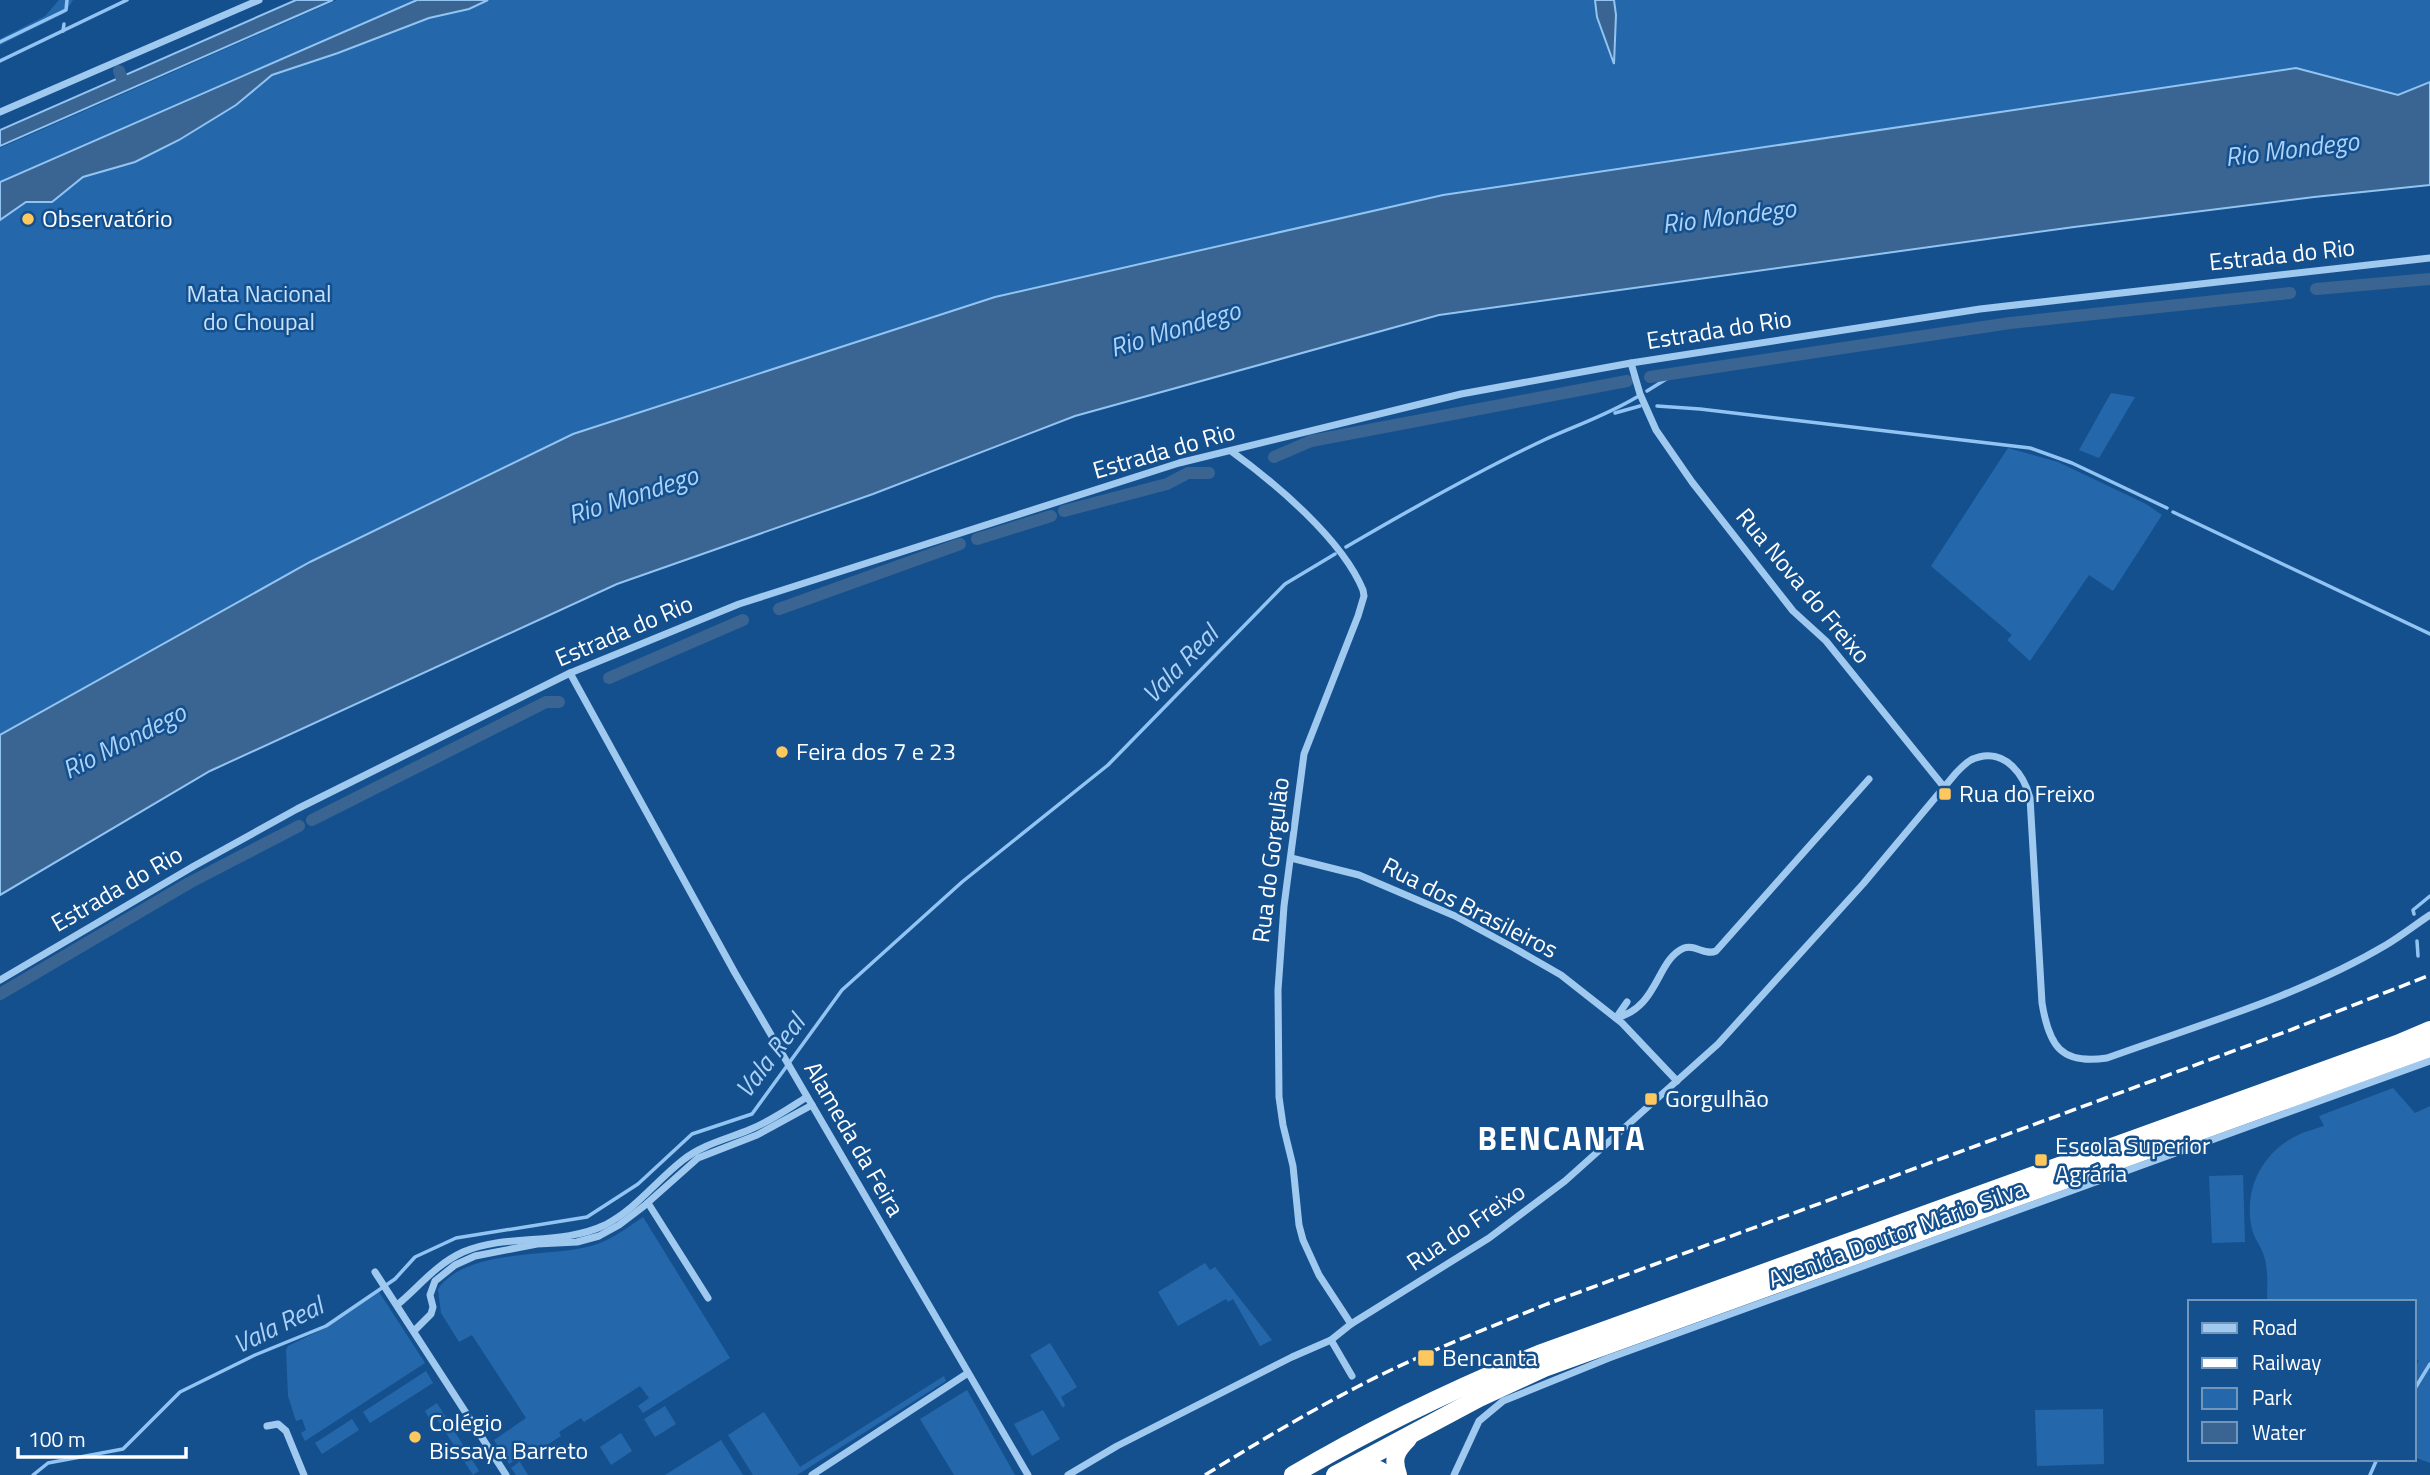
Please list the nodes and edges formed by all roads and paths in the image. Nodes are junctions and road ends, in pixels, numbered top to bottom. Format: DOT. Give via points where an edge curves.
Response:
graph roads {
  1 [pos="259,0"];
  2 [pos="0,113"];
  3 [pos="2430,258"];
  4 [pos="1631,363"];
  5 [pos="1231,451"];
  6 [pos="570,673"];
  7 [pos="1869,779"];
  8 [pos="1944,787"];
  9 [pos="1291,858"];
  10 [pos="2430,915"];
  11 [pos="0,980"];
  12 [pos="1627,1002"];
  13 [pos="1616,1018"];
  14 [pos="2430,1030"];
  15 [pos="2430,1048"];
  16 [pos="2430,1061"];
  17 [pos="1676,1082"];
  18 [pos="807,1097"];
  19 [pos="812,1105"];
  20 [pos="648,1203"];
  21 [pos="375,1272"];
  22 [pos="412,1292"];
  23 [pos="430,1295"];
  24 [pos="708,1298"];
  25 [pos="397,1305"];
  26 [pos="1351,1324"];
  27 [pos="414,1331"];
  28 [pos="1331,1340"];
  29 [pos="968,1373"];
  30 [pos="1352,1376"];
  31 [pos="267,1426"];
  32 [pos="1417,1430"];
  33 [pos="1338,1473"];
  34 [pos="304,1475"];
  35 [pos="506,1475"];
  36 [pos="812,1475"];
  37 [pos="1028,1475"];
  38 [pos="1068,1475"];
  39 [pos="1293,1475"];
  40 [pos="1388,1475"];
  41 [pos="1398,1475"];
  42 [pos="1454,1475"];
  1 -- 2 [label="street"];
  3 -- 4 [label="street, Estrada do Rio" via="1980,309"];
  4 -- 5 [label="street, Estrada do Rio" via="1461,394"];
  4 -- 8 [label="street, Rua Nova do Freixo" via="1656,430 1692,482 1793,611 1826,641"];
  5 -- 6 [label="street, Estrada do Rio" via="1179,463 739,604"];
  5 -- 9 [label="street, Rua do Gorgulão" via="1336,546 1364,596 1304,754"];
  6 -- 11 [label="street, Estrada do Rio" via="297,809"];
  6 -- 18 [label="street, Alameda da Feira" via="657,836"];
  7 -- 13 [label="street" via="1716,951 1709,954 1684,948 1668,962 1636,1009"];
  8 -- 10 [label="street, Rua do Freixo" via="1970,760 1981,756 2012,765 2022,776 2030,798 2046,1027 2060,1050 2074,1059 2107,1058 2269,999 2353,963"];
  8 -- 17 [label="street, Rua do Freixo" via="1727,1034"];
  9 -- 13 [label="street, Rua dos Brasileiros" via="1359,875 1455,916 1561,975"];
  9 -- 26 [label="street, Rua do Gorgulão" via="1278,990 1279,1097 1303,1240"];
  12 -- 13 [label="street"];
  13 -- 17 [label="street, Rua dos Brasileiros"];
  14 -- 39 [label="highway" via="1539,1354 1443,1395"];
  15 -- 32 [label="highway" via="1544,1368"];
  16 -- 42 [label="street, Avenida Doutor Mário Silva" via="1609,1358 1503,1401 1479,1421"];
  17 -- 26 [label="street, Rua do Freixo" via="1565,1181 1500,1230"];
  18 -- 19 [label="street, Alameda da Feira"];
  18 -- 22 [label="street" via="682,1160 626,1212 605,1225 466,1251 424,1277"];
  19 -- 20 [label="street" via="758,1135 698,1158"];
  19 -- 29 [label="street, Alameda da Feira"];
  20 -- 23 [label="street" via="598,1236 475,1256 435,1281"];
  20 -- 24 [label="street"];
  21 -- 25 [label="street"];
  22 -- 23 [label="street"];
  22 -- 25 [label="street"];
  23 -- 27 [label="street" via="431,1314"];
  25 -- 27 [label="street"];
  26 -- 28 [label="street, Rua do Freixo"];
  27 -- 35 [label="street"];
  28 -- 30 [label="street"];
  28 -- 38 [label="street, Rua do Freixo"];
  29 -- 36 [label="street"];
  29 -- 37 [label="street, Alameda da Feira"];
  31 -- 34 [label="street" via="278,1424 286,1431"];
  32 -- 33 [label="highway"];
  32 -- 41 [label="highway" via="1398,1449"];
  33 -- 40 [label="highway" via="1366,1469"];
}
